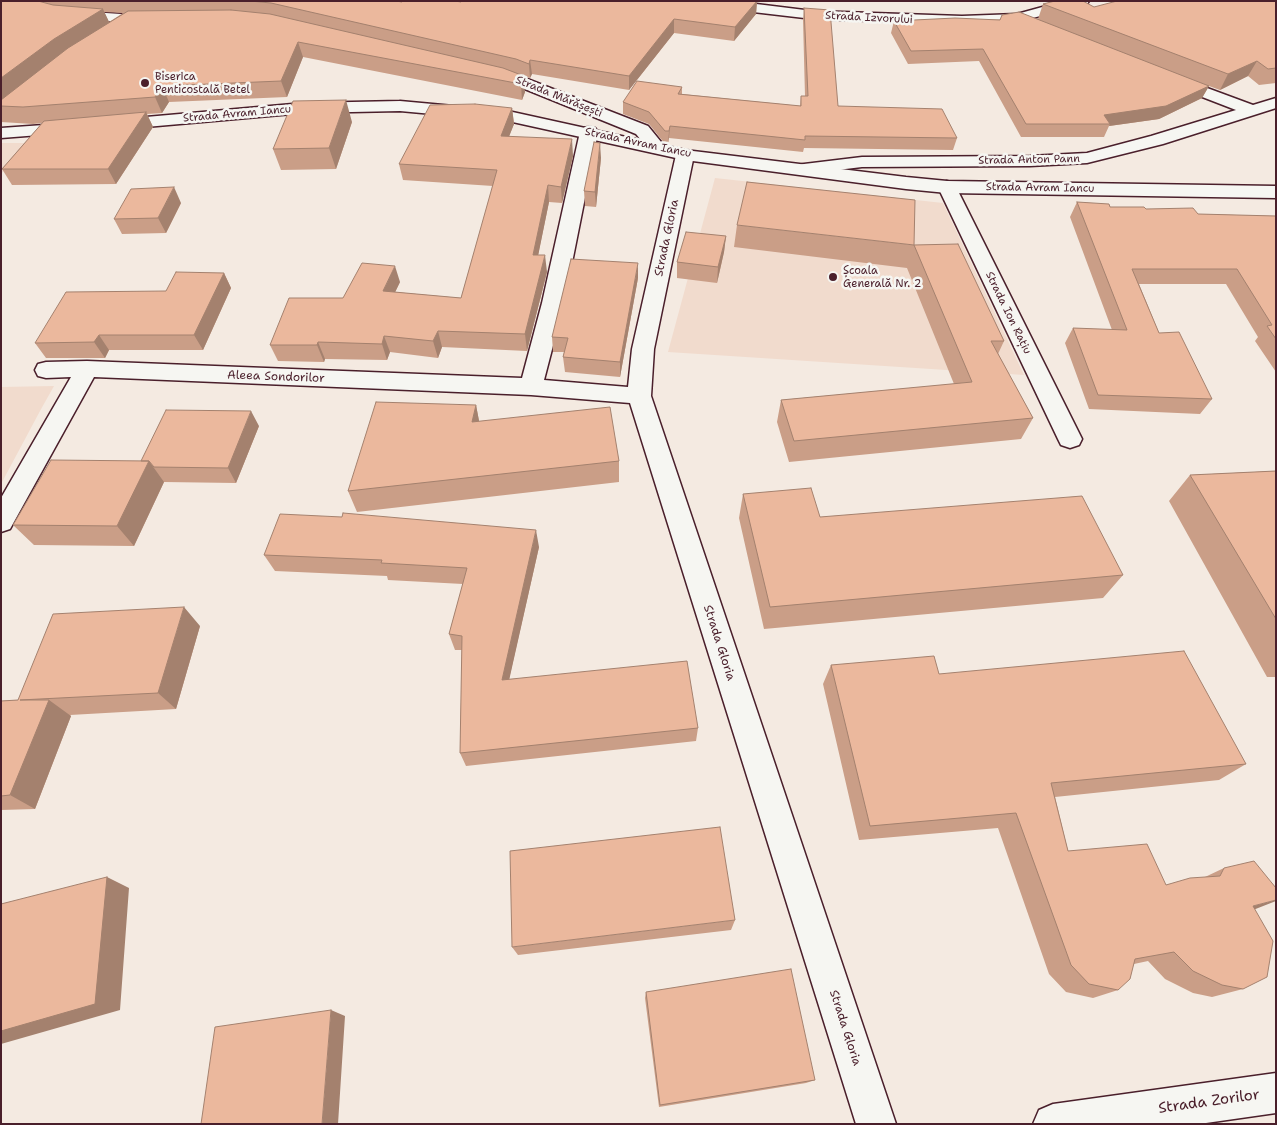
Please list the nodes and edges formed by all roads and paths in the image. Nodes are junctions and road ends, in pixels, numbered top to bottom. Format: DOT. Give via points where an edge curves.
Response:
graph roads {
  1 [pos="8,1"];
  2 [pos="693,1"];
  3 [pos="1082,1"];
  4 [pos="1017,18"];
  5 [pos="131,20"];
  6 [pos="170,20"];
  7 [pos="1041,28"];
  8 [pos="115,31"];
  9 [pos="474,69"];
  10 [pos="1158,74"];
  11 [pos="1276,103"];
  12 [pos="1251,110"];
  13 [pos="589,132"];
  14 [pos="1,133"];
  15 [pos="657,148"];
  16 [pos="685,155"];
  17 [pos="804,169"];
  18 [pos="947,187"];
  19 [pos="1276,192"];
  20 [pos="46,370"];
  21 [pos="87,370"];
  22 [pos="531,386"];
  23 [pos="639,396"];
  24 [pos="1070,439"];
  25 [pos="1,522"];
  26 [pos="1276,1093"];
  27 [pos="876,1124"];
  28 [pos="1053,1124"];
  1 -- 5 [label="street" via="61,14"];
  2 -- 4 [label="street, Strada Izvorului" via="813,15 897,20"];
  3 -- 4 [label="street"];
  4 -- 7 [label="street"];
  5 -- 6 [label="street"];
  5 -- 8 [label="street"];
  9 -- 15 [label="street, Strada Mărășești" via="511,78 642,130"];
  10 -- 12 [label="street"];
  11 -- 12 [label="street, Strada Anton Pann"];
  12 -- 17 [label="street, Strada Anton Pann" via="1087,158 862,162"];
  13 -- 14 [label="street, Strada Avram Iancu" via="508,116 400,106 304,108"];
  13 -- 15 [label="street, Strada Avram Iancu"];
  13 -- 22 [label="street"];
  15 -- 16 [label="street, Strada Avram Iancu"];
  16 -- 17 [label="street, Strada Avram Iancu"];
  16 -- 23 [label="street, Strada Gloria" via="643,349"];
  17 -- 18 [label="street, Strada Avram Iancu"];
  18 -- 19 [label="street, Strada Avram Iancu"];
  18 -- 24 [label="street, Strada Ion Rațiu"];
  20 -- 21 [label="street, Aleea Sondorilor"];
  21 -- 22 [label="street, Aleea Sondorilor"];
  21 -- 25 [label="street"];
  22 -- 23 [label="street, Aleea Sondorilor"];
  23 -- 27 [label="street, Strada Gloria"];
  26 -- 28 [label="street, Strada Zorilor"];
}
